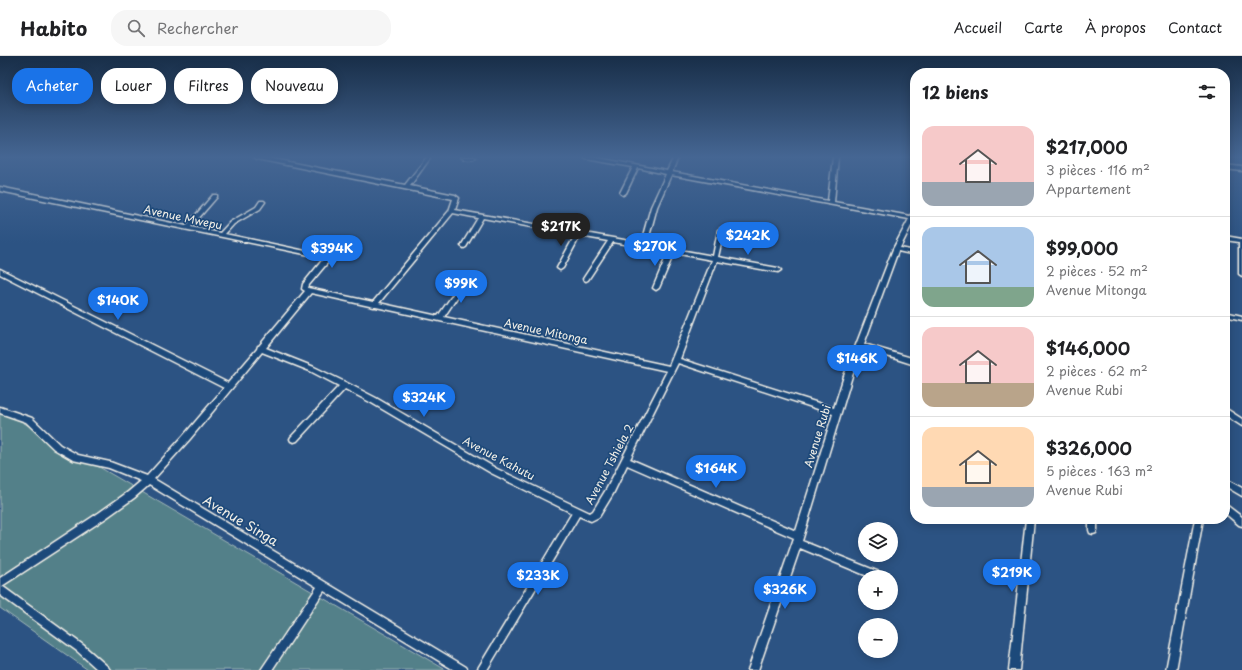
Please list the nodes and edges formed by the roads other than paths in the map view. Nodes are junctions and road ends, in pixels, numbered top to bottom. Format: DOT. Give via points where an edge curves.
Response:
graph roads {
  1 [pos="407,186"];
  2 [pos="627,186"];
  3 [pos="663,186"];
  4 [pos="740,186"];
  5 [pos="833,186"];
  6 [pos="0,189"];
  7 [pos="623,193"];
  8 [pos="215,196"];
  9 [pos="262,202"];
  10 [pos="831,202"];
  11 [pos="452,211"];
  12 [pos="910,215"];
  13 [pos="482,216"];
  14 [pos="910,222"];
  15 [pos="187,228"];
  16 [pos="721,230"];
  17 [pos="221,235"];
  18 [pos="578,235"];
  19 [pos="1230,239"];
  20 [pos="611,241"];
  21 [pos="1242,242"];
  22 [pos="464,246"];
  23 [pos="643,247"];
  24 [pos="896,249"];
  25 [pos="671,252"];
  26 [pos="910,252"];
  27 [pos="715,259"];
  28 [pos="560,268"];
  29 [pos="778,270"];
  30 [pos="0,271"];
  31 [pos="1242,274"];
  32 [pos="467,278"];
  33 [pos="586,279"];
  34 [pos="308,288"];
  35 [pos="656,288"];
  36 [pos="374,305"];
  37 [pos="1230,315"];
  38 [pos="1242,318"];
  39 [pos="439,319"];
  40 [pos="860,345"];
  41 [pos="260,348"];
  42 [pos="676,360"];
  43 [pos="910,360"];
  44 [pos="671,369"];
  45 [pos="344,386"];
  46 [pos="228,387"];
  47 [pos="0,410"];
  48 [pos="836,412"];
  49 [pos="1230,415"];
  50 [pos="1242,423"];
  51 [pos="294,439"];
  52 [pos="625,460"];
  53 [pos="148,480"];
  54 [pos="1230,485"];
  55 [pos="1242,492"];
  56 [pos="577,511"];
  57 [pos="1230,512"];
  58 [pos="1242,522"];
  59 [pos="1029,524"];
  60 [pos="1094,524"];
  61 [pos="1198,524"];
  62 [pos="1093,530"];
  63 [pos="798,539"];
  64 [pos="866,570"];
  65 [pos="0,583"];
  66 [pos="323,585"];
  67 [pos="0,590"];
  68 [pos="105,670"];
  69 [pos="266,670"];
  70 [pos="463,670"];
  71 [pos="482,670"];
  72 [pos="753,670"];
  73 [pos="1014,670"];
  74 [pos="1171,670"];
  1 -- 11 [label="street" via="455,198"];
  2 -- 7 [label="street"];
  3 -- 23 [label="street" via="654,207"];
  4 -- 10 [label="street"];
  5 -- 10 [label="street"];
  6 -- 15 [label="street, Avenue Mwepu"];
  8 -- 15 [label="street"];
  9 -- 17 [label="street" via="258,208 232,223"];
  10 -- 12 [label="street"];
  11 -- 13 [label="street"];
  11 -- 36 [label="street"];
  13 -- 18 [label="street"];
  13 -- 22 [label="street"];
  14 -- 24 [label="street, Avenue Rubi"];
  15 -- 17 [label="street, Avenue Mwepu"];
  16 -- 27 [label="street, Avenue Tshiela 2"];
  17 -- 34 [label="street, Avenue Mwepu" via="327,257 326,263"];
  18 -- 20 [label="street"];
  18 -- 28 [label="street"];
  19 -- 21 [label="street"];
  20 -- 23 [label="street"];
  20 -- 33 [label="street"];
  21 -- 31 [label="street"];
  23 -- 25 [label="street"];
  24 -- 26 [label="street"];
  24 -- 40 [label="street, Avenue Rubi"];
  25 -- 27 [label="street"];
  25 -- 35 [label="street"];
  27 -- 29 [label="street"];
  27 -- 42 [label="street, Avenue Tshiela 2"];
  30 -- 46 [label="street"];
  32 -- 39 [label="street"];
  34 -- 36 [label="street, Avenue Mitonga"];
  34 -- 41 [label="street"];
  36 -- 39 [label="street, Avenue Mitonga"];
  37 -- 38 [label="street"];
  39 -- 44 [label="street, Avenue Mitonga"];
  40 -- 43 [label="street"];
  40 -- 48 [label="street, Avenue Rubi"];
  41 -- 45 [label="street, Avenue Kahutu" via="312,369"];
  41 -- 46 [label="street"];
  42 -- 44 [label="street, Avenue Tshiela 2"];
  42 -- 48 [label="street"];
  44 -- 52 [label="street, Avenue Tshiela 2"];
  45 -- 51 [label="street"];
  45 -- 56 [label="street, Avenue Kahutu" via="373,400 494,471"];
  46 -- 53 [label="street"];
  47 -- 53 [label="street, Avenue Singa" via="29,420 57,448 76,458 110,465"];
  48 -- 63 [label="street, Avenue Rubi"];
  49 -- 50 [label="street"];
  52 -- 56 [label="street, Avenue Tshiela 2" via="596,514 589,517"];
  52 -- 63 [label="street"];
  53 -- 65 [label="street" via="103,515"];
  53 -- 66 [label="street, Avenue Singa"];
  54 -- 55 [label="street"];
  56 -- 71 [label="street, Avenue Tshiela 2"];
  57 -- 58 [label="street"];
  59 -- 73 [label="street"];
  60 -- 62 [label="street"];
  61 -- 74 [label="street"];
  63 -- 64 [label="street"];
  63 -- 72 [label="street, Avenue Rubi"];
  66 -- 69 [label="street"];
  66 -- 70 [label="street, Avenue Singa"];
  67 -- 68 [label="street" via="80,648"];
}
